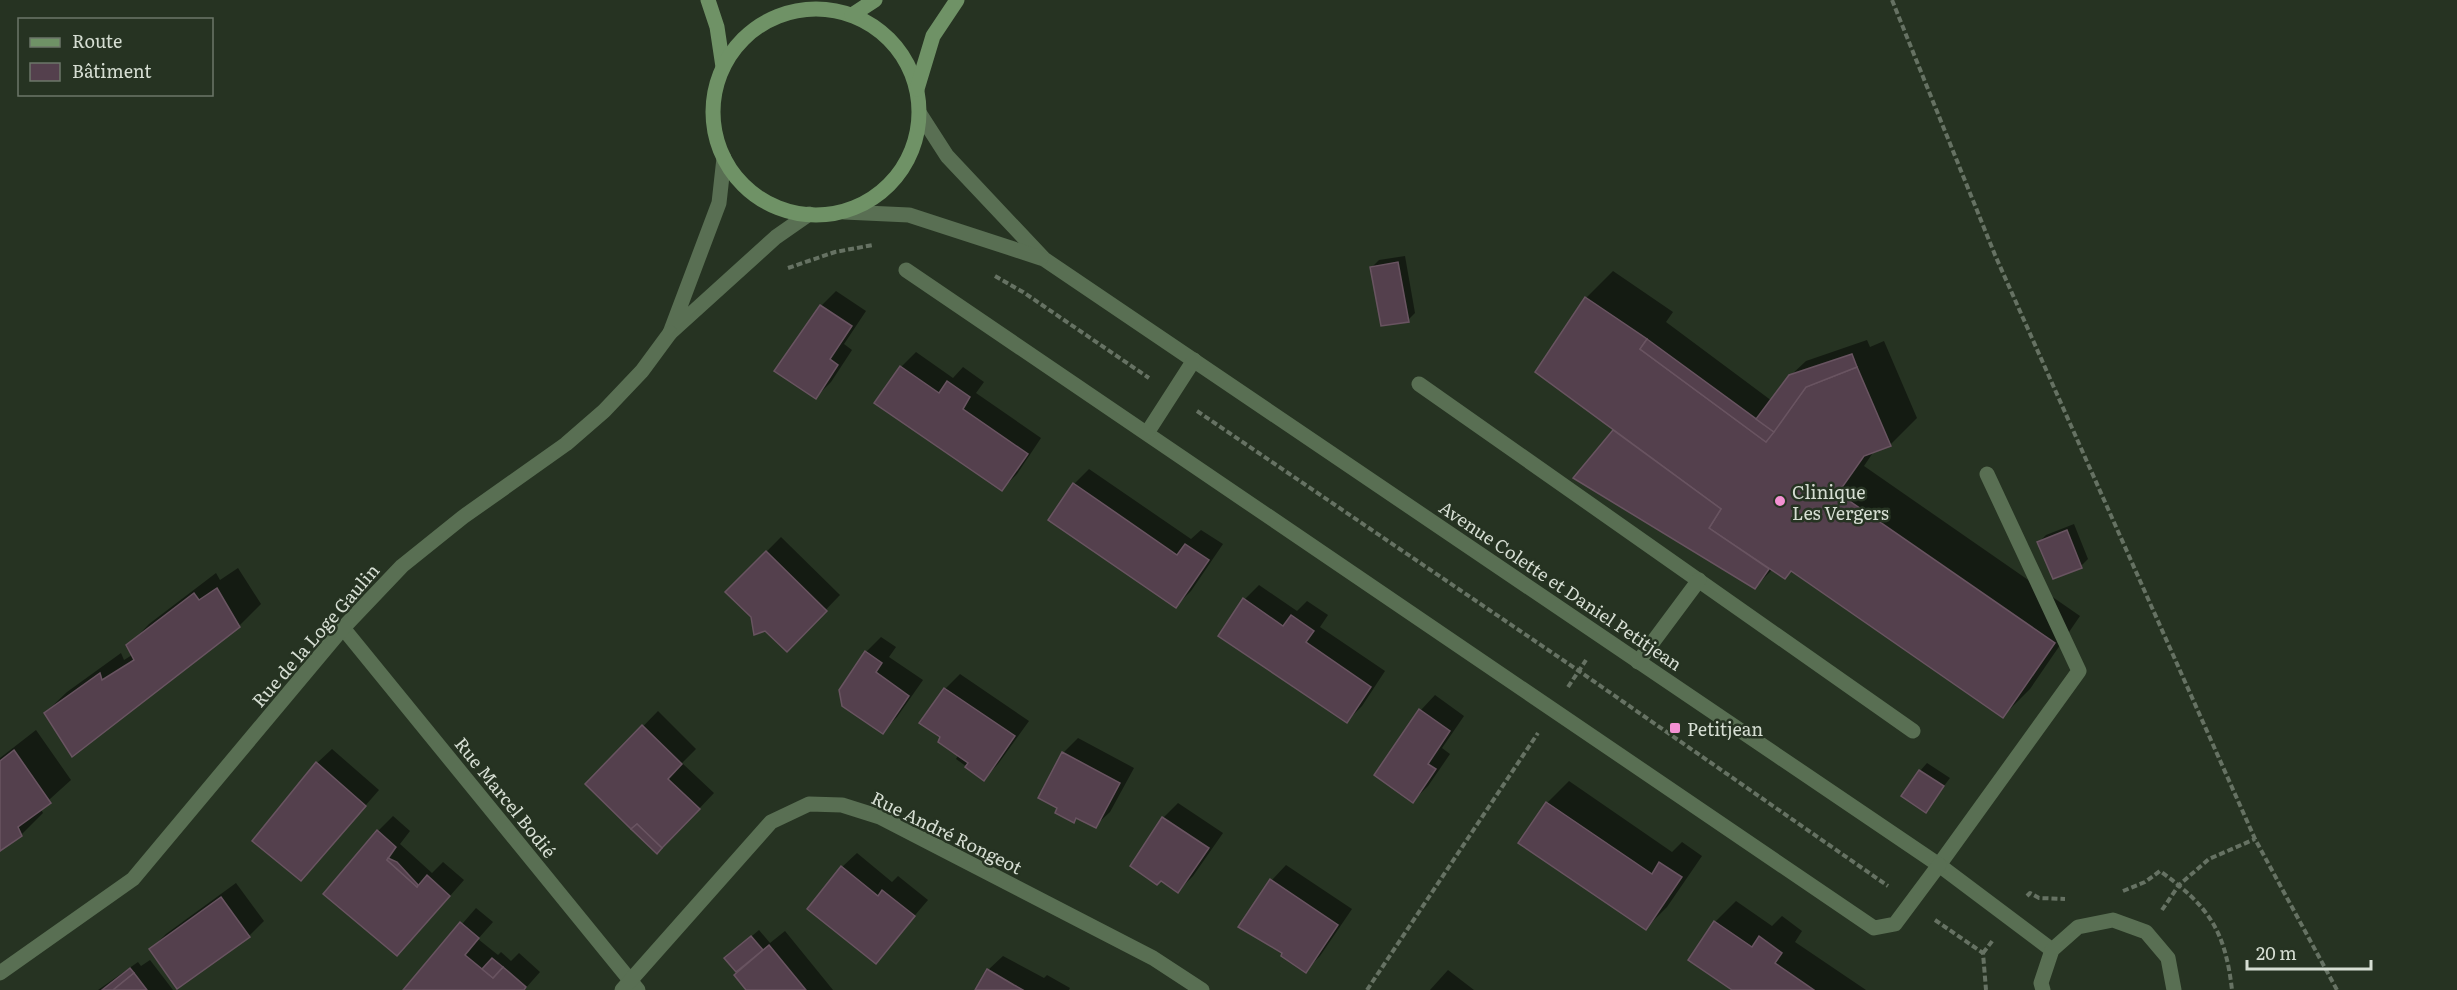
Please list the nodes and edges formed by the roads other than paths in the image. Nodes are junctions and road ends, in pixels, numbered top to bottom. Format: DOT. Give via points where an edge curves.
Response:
graph roads {
  1 [pos="708,0"];
  2 [pos="790,0"];
  3 [pos="875,0"];
  4 [pos="957,0"];
  5 [pos="806,9"];
  6 [pos="852,15"];
  7 [pos="723,67"];
  8 [pos="917,88"];
  9 [pos="920,114"];
  10 [pos="724,158"];
  11 [pos="844,212"];
  12 [pos="809,214"];
  13 [pos="1044,259"];
  14 [pos="906,270"];
  15 [pos="670,333"];
  16 [pos="1194,360"];
  17 [pos="1419,384"];
  18 [pos="1147,433"];
  19 [pos="1987,474"];
  20 [pos="1698,580"];
  21 [pos="343,628"];
  22 [pos="1638,662"];
  23 [pos="1912,731"];
  24 [pos="1939,865"];
  25 [pos="2052,950"];
  26 [pos="0,973"];
  27 [pos="630,987"];
  28 [pos="1202,990"];
  29 [pos="2043,990"];
  30 [pos="2174,990"];
  1 -- 7 [label="street"];
  2 -- 5 [label="street"];
  3 -- 6 [label="street"];
  4 -- 8 [label="street" via="933,36"];
  5 -- 6 [label="street" via="830,9"];
  5 -- 7 [label="street" via="780,15 757,27"];
  6 -- 8 [label="street" via="874,26 893,43 908,64"];
  7 -- 10 [label="street" via="715,92 713,118"];
  8 -- 9 [label="street"];
  9 -- 11 [label="street" via="916,140 906,165 868,201"];
  9 -- 13 [label="street, Avenue Colette et Daniel Petitjean" via="947,156"];
  10 -- 12 [label="street" via="746,188 768,203 792,213"];
  10 -- 15 [label="street, Rue de la Loge Gaulin" via="718,203"];
  11 -- 12 [label="street"];
  11 -- 13 [label="street, Avenue Colette et Daniel Petitjean" via="909,215"];
  12 -- 15 [label="street, Rue de la Loge Gaulin" via="776,237"];
  13 -- 16 [label="street, Avenue Colette et Daniel Petitjean"];
  14 -- 18 [label="street"];
  15 -- 21 [label="street, Rue de la Loge Gaulin" via="642,371 604,411 566,444 402,566"];
  16 -- 18 [label="street"];
  16 -- 22 [label="street, Avenue Colette et Daniel Petitjean"];
  17 -- 20 [label="street"];
  18 -- 24 [label="street" via="1874,928 1894,924"];
  19 -- 24 [label="street" via="2079,671"];
  20 -- 22 [label="street"];
  20 -- 23 [label="street"];
  21 -- 26 [label="street, Rue de la Loge Gaulin" via="134,879"];
  21 -- 27 [label="street, Rue Marcel Bodié"];
  22 -- 24 [label="street, Avenue Colette et Daniel Petitjean"];
  24 -- 25 [label="street, Avenue Colette et Daniel Petitjean"];
  25 -- 29 [label="street" via="2041,984"];
  25 -- 30 [label="street" via="2078,927 2113,920 2146,932 2168,958"];
  27 -- 28 [label="street, Rue André Rongeot" via="771,822 809,804 842,805 880,817 1153,958"];
}
